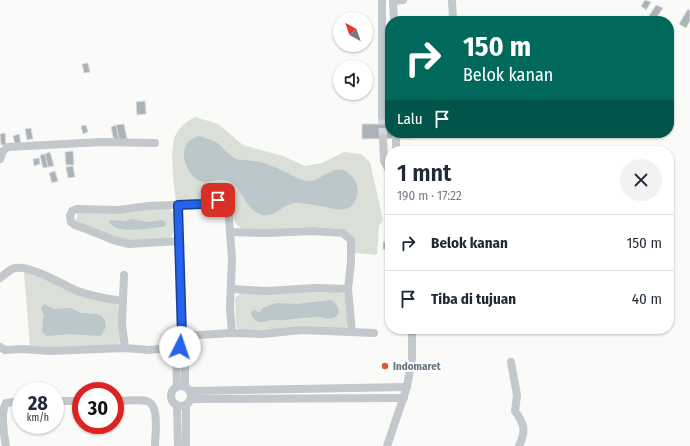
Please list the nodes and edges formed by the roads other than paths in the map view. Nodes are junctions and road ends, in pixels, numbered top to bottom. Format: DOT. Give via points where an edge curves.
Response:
graph roads {
  1 [pos="382,0"];
  2 [pos="393,0"];
  3 [pos="403,0"];
  4 [pos="452,0"];
  5 [pos="394,16"];
  6 [pos="453,16"];
  7 [pos="382,116"];
  8 [pos="383,138"];
  9 [pos="155,142"];
  10 [pos="0,159"];
  11 [pos="385,163"];
  12 [pos="178,205"];
  13 [pos="230,232"];
  14 [pos="179,241"];
  15 [pos="124,275"];
  16 [pos="0,278"];
  17 [pos="232,289"];
  18 [pos="348,289"];
  19 [pos="123,301"];
  20 [pos="352,332"];
  21 [pos="374,333"];
  22 [pos="232,334"];
  23 [pos="412,334"];
  24 [pos="182,336"];
  25 [pos="0,347"];
  26 [pos="180,347"];
  27 [pos="125,348"];
  28 [pos="512,362"];
  29 [pos="407,386"];
  30 [pos="359,388"];
  31 [pos="186,394"];
  32 [pos="359,398"];
  33 [pos="404,398"];
  34 [pos="124,401"];
  35 [pos="12,402"];
  36 [pos="176,405"];
  37 [pos="6,446"];
  38 [pos="155,446"];
  39 [pos="178,446"];
  40 [pos="186,446"];
  41 [pos="387,446"];
  42 [pos="519,446"];
  1 -- 7 [label="street"];
  2 -- 3 [label="street"];
  2 -- 5 [label="street"];
  4 -- 6 [label="street"];
  8 -- 11 [label="street"];
  9 -- 10 [label="street" via="8,147 3,150"];
  12 -- 13 [label="street" via="218,200 224,202 228,205"];
  12 -- 14 [label="street"];
  12 -- 14 [label="street" via="119,210 77,209 72,211 70,216 71,222 75,225 129,244"];
  13 -- 17 [label="street"];
  13 -- 18 [label="street" via="314,231 343,234 351,240 352,262"];
  14 -- 24 [label="street"];
  15 -- 19 [label="street"];
  16 -- 19 [label="street" via="14,268 21,267 51,277 76,290"];
  17 -- 18 [label="street" via="266,292 316,288"];
  17 -- 22 [label="street"];
  18 -- 20 [label="street"];
  19 -- 27 [label="street"];
  20 -- 21 [label="street"];
  20 -- 22 [label="street" via="302,330"];
  22 -- 24 [label="street"];
  23 -- 29 [label="street" via="412,358"];
  24 -- 26 [label="street"];
  25 -- 27 [label="street" via="5,350 50,351"];
  26 -- 27 [label="street" via="149,350"];
  26 -- 31 [label="street" via="176,354"];
  28 -- 42 [label="street" via="517,395 515,411 524,431"];
  29 -- 30 [label="street"];
  29 -- 33 [label="street"];
  30 -- 31 [label="street"];
  30 -- 32 [label="street"];
  31 -- 32 [label="street"];
  31 -- 36 [label="street"];
  31 -- 36 [label="street" via="173,390 172,401"];
  31 -- 40 [label="street"];
  32 -- 33 [label="street"];
  33 -- 41 [label="street"];
  34 -- 38 [label="street" via="146,401 152,404 155,409"];
  35 -- 37 [label="street" via="6,403 3,407"];
  36 -- 39 [label="street"];
}
